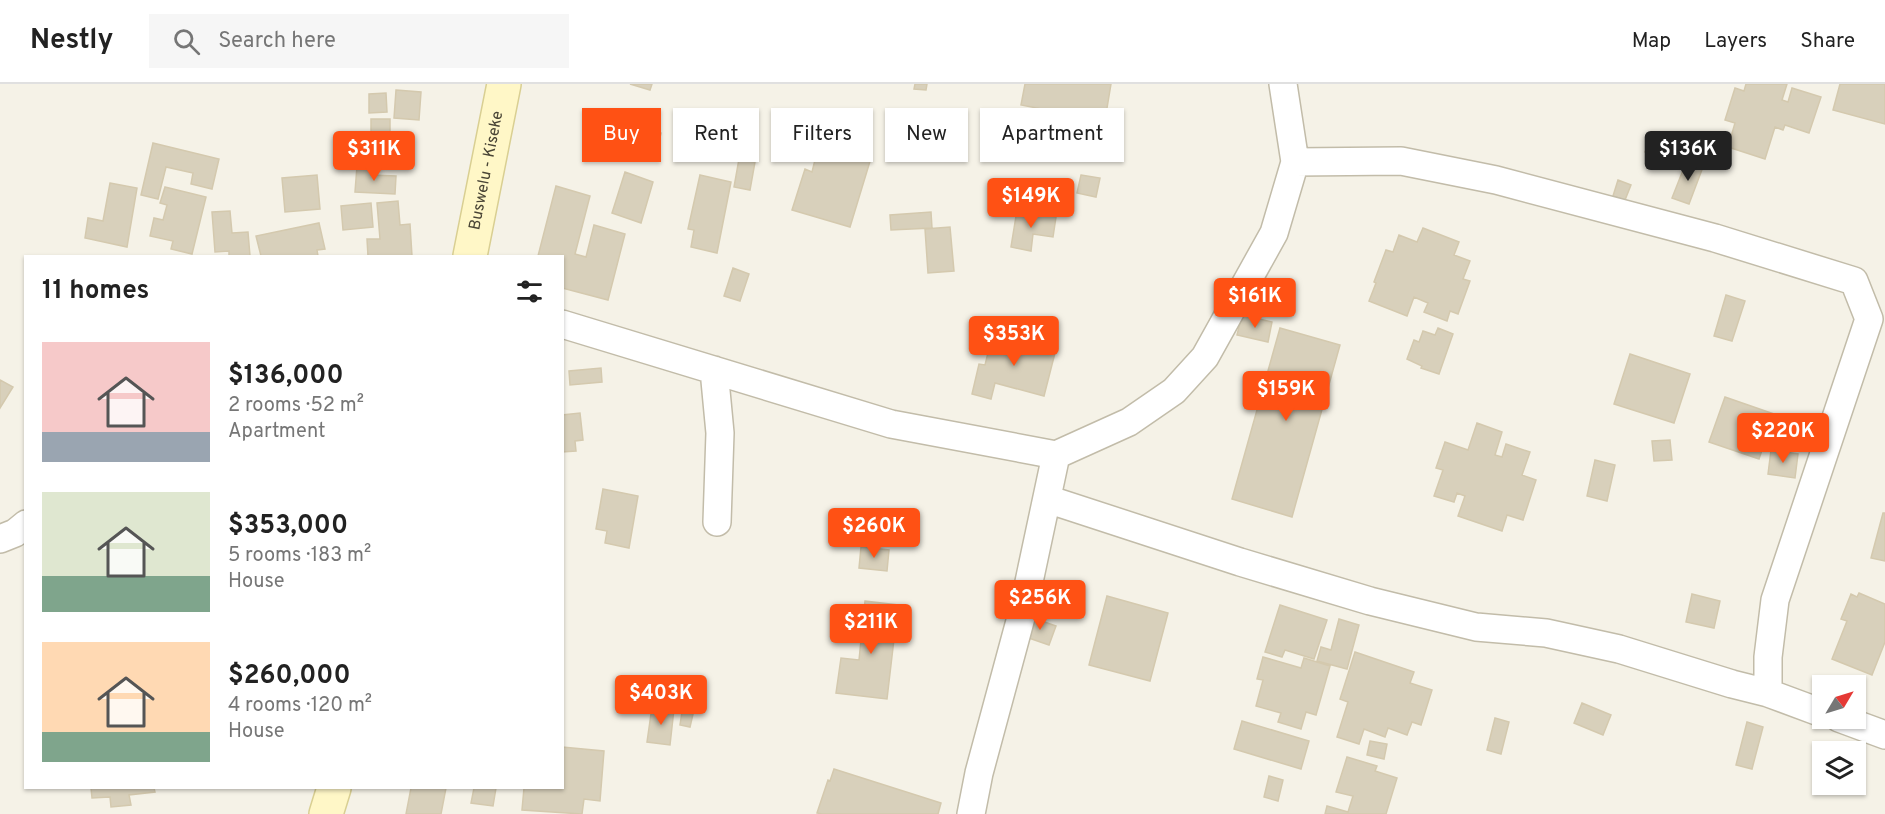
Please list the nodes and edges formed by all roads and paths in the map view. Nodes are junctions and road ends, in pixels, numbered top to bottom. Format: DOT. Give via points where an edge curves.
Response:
graph roads {
  1 [pos="504,84"];
  2 [pos="1283,84"];
  3 [pos="1295,162"];
  4 [pos="470,255"];
  5 [pos="564,325"];
  6 [pos="714,370"];
  7 [pos="1056,454"];
  8 [pos="1047,499"];
  9 [pos="717,522"];
  10 [pos="24,526"];
  11 [pos="0,539"];
  12 [pos="1767,693"];
  13 [pos="1812,709"];
  14 [pos="1866,728"];
  15 [pos="1885,735"];
  16 [pos="334,789"];
  17 [pos="326,814"];
  18 [pos="971,814"];
  1 -- 4 [label="main road, Buswelu - Kiseke"];
  2 -- 3 [label="street"];
  3 -- 7 [label="street" via="1274,233 1205,357 1174,391 1129,422"];
  3 -- 12 [label="street" via="1401,161 1496,180 1715,238 1854,281 1869,319 1775,600 1767,657"];
  5 -- 6 [label="street"];
  6 -- 7 [label="street" via="891,424"];
  6 -- 9 [label="street" via="720,433"];
  7 -- 8 [label="street"];
  8 -- 12 [label="street" via="1370,601 1476,627 1546,633 1619,649"];
  8 -- 18 [label="street"];
  10 -- 11 [label="street"];
  12 -- 13 [label="street"];
  14 -- 15 [label="street"];
  16 -- 17 [label="main road"];
}
